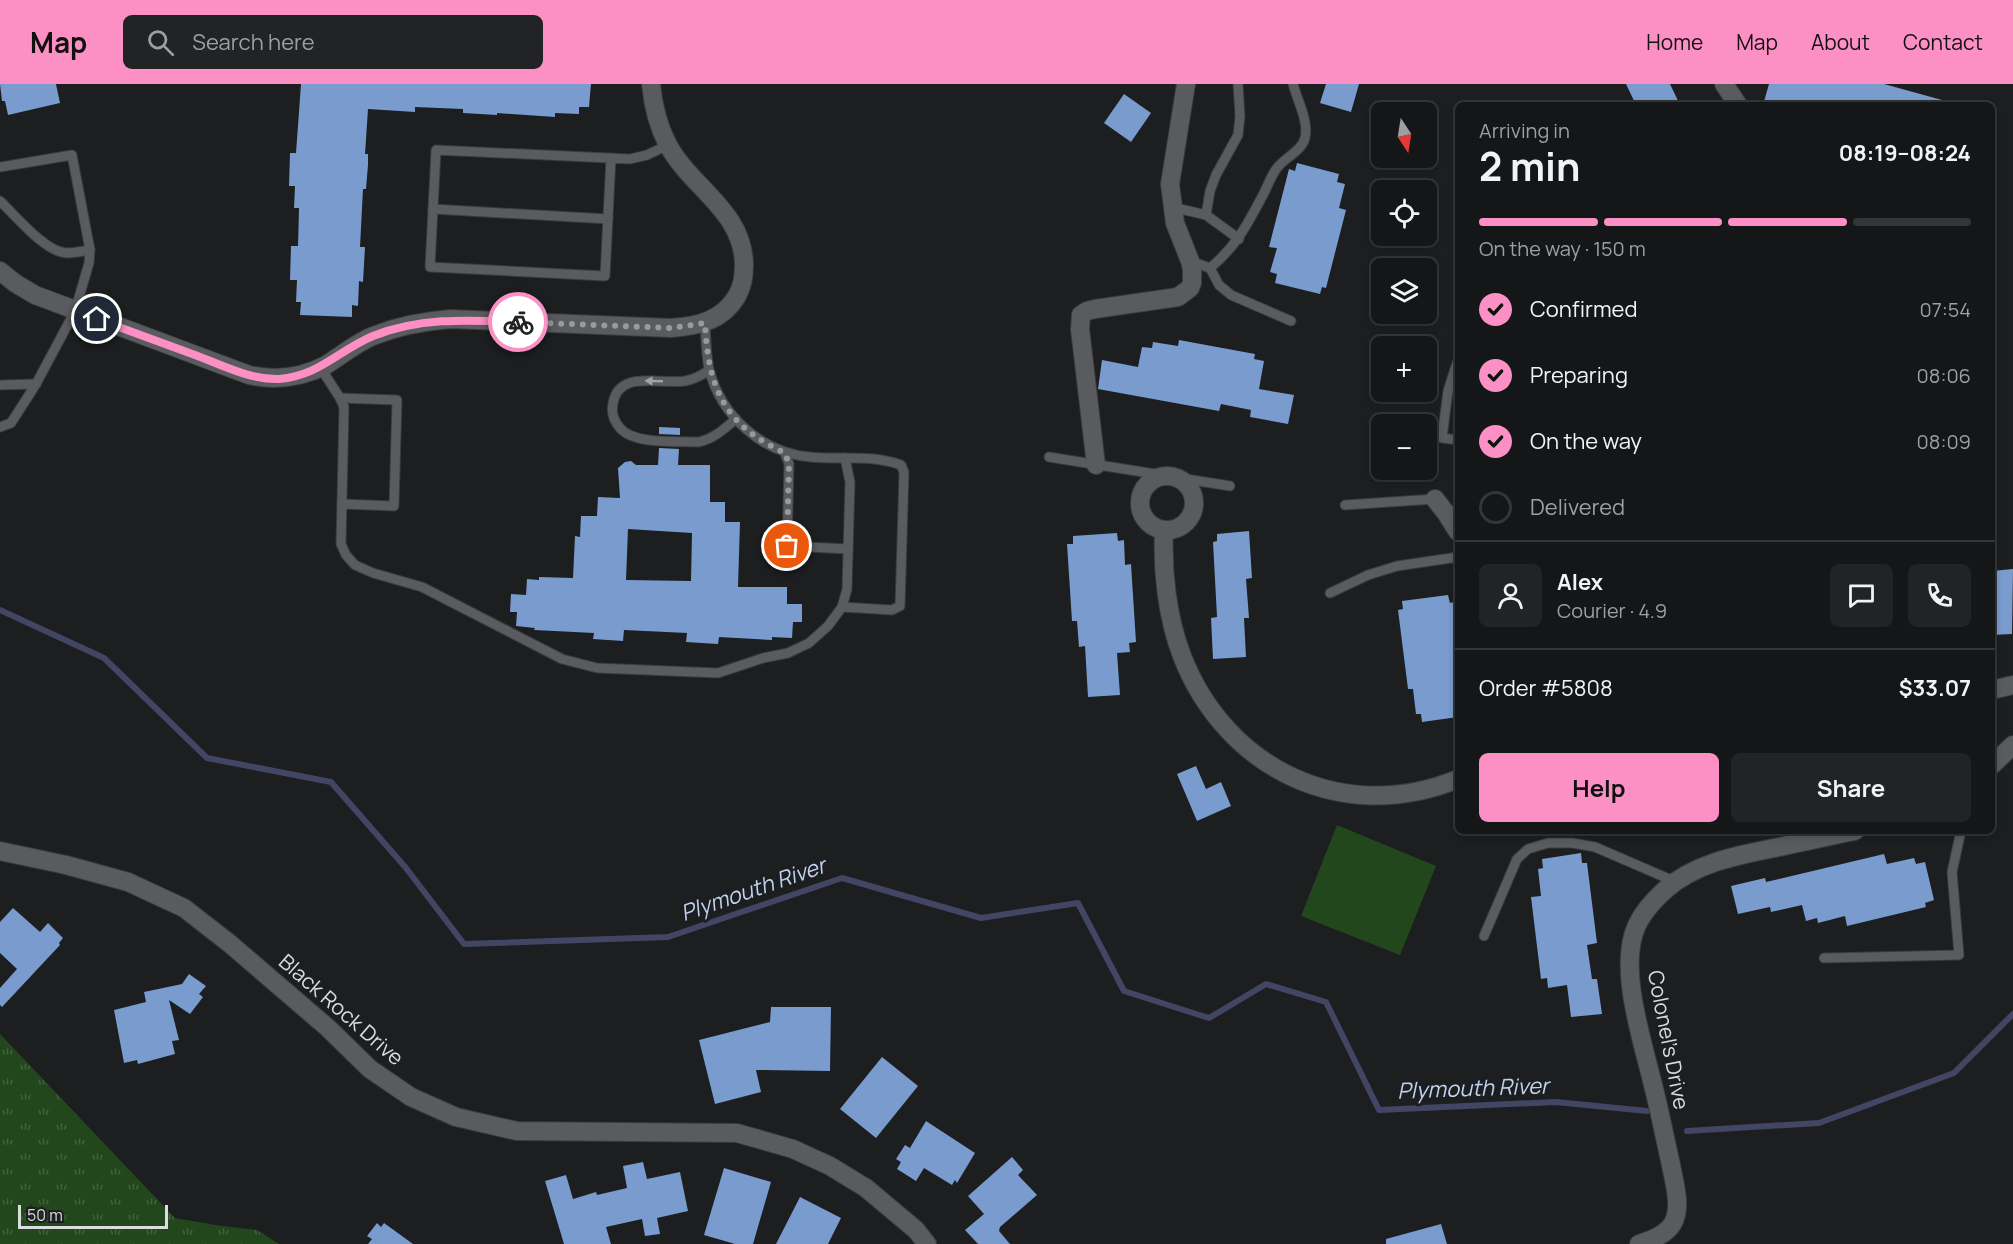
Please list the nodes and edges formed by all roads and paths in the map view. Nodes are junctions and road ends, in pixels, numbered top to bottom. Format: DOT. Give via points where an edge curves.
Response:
graph roads {
  1 [pos="651,84"];
  2 [pos="1186,84"];
  3 [pos="1238,84"];
  4 [pos="1293,84"];
  5 [pos="1724,84"];
  6 [pos="1736,102"];
  7 [pos="668,145"];
  8 [pos="611,159"];
  9 [pos="0,167"];
  10 [pos="0,201"];
  11 [pos="1172,207"];
  12 [pos="433,209"];
  13 [pos="1206,215"];
  14 [pos="608,219"];
  15 [pos="1239,239"];
  16 [pos="90,250"];
  17 [pos="1190,261"];
  18 [pos="1210,268"];
  19 [pos="0,271"];
  20 [pos="75,311"];
  21 [pos="1291,321"];
  22 [pos="705,323"];
  23 [pos="320,367"];
  24 [pos="709,370"];
  25 [pos="1455,378"];
  26 [pos="36,384"];
  27 [pos="0,385"];
  28 [pos="340,398"];
  29 [pos="736,419"];
  30 [pos="0,427"];
  31 [pos="1455,440"];
  32 [pos="785,453"];
  33 [pos="845,458"];
  34 [pos="1049,458"];
  35 [pos="1096,465"];
  36 [pos="1171,477"];
  37 [pos="1230,486"];
  38 [pos="1435,499"];
  39 [pos="342,504"];
  40 [pos="1345,505"];
  41 [pos="1455,527"];
  42 [pos="1164,530"];
  43 [pos="848,549"];
  44 [pos="1455,557"];
  45 [pos="1330,593"];
  46 [pos="842,607"];
  47 [pos="2013,685"];
  48 [pos="1995,689"];
  49 [pos="2013,745"];
  50 [pos="1995,762"];
  51 [pos="1455,780"];
  52 [pos="1841,834"];
  53 [pos="1960,834"];
  54 [pos="0,850"];
  55 [pos="1676,882"];
  56 [pos="1484,936"];
  57 [pos="1824,958"];
  58 [pos="927,1244"];
  59 [pos="1639,1244"];
  1 -- 7 [label="street" via="654,107"];
  2 -- 11 [label="street" via="1171,172"];
  3 -- 13 [label="lane" via="1238,135 1213,183"];
  4 -- 15 [label="lane" via="1305,140 1276,169"];
  5 -- 6 [label="street"];
  7 -- 8 [label="lane" via="630,159"];
  7 -- 22 [label="street" via="727,214 741,242 744,276 740,291 732,306"];
  8 -- 12 [label="lane" via="436,150"];
  8 -- 14 [label="lane"];
  9 -- 16 [label="lane" via="72,155"];
  10 -- 16 [label="lane" via="53,249 66,253"];
  11 -- 13 [label="lane"];
  11 -- 17 [label="street"];
  12 -- 14 [label="lane"];
  12 -- 14 [label="lane" via="430,267 604,276"];
  13 -- 15 [label="lane"];
  15 -- 18 [label="lane"];
  16 -- 20 [label="lane"];
  17 -- 18 [label="lane"];
  17 -- 35 [label="street" via="1192,283 1178,297 1087,310 1081,315"];
  18 -- 21 [label="lane" via="1231,295"];
  19 -- 20 [label="street" via="35,295"];
  20 -- 23 [label="street" via="249,375 277,379 310,373"];
  20 -- 26 [label="lane"];
  22 -- 23 [label="street" via="671,328 427,321 372,336"];
  22 -- 24 [label="lane"];
  23 -- 28 [label="lane"];
  24 -- 29 [label="lane" via="716,389"];
  24 -- 29 [label="lane, one-way" via="696,379 681,382 627,383 613,401 616,423 624,433 642,440 699,441 709,440"];
  25 -- 31 [label="lane" via="1448,391 1442,438"];
  26 -- 27 [label="lane"];
  26 -- 30 [label="lane" via="11,423"];
  28 -- 39 [label="lane" via="344,407"];
  28 -- 39 [label="lane" via="397,400 394,506"];
  29 -- 32 [label="lane" via="747,431"];
  32 -- 33 [label="lane"];
  32 -- 43 [label="lane" via="789,464 787,546"];
  33 -- 43 [label="lane" via="849,482"];
  33 -- 46 [label="lane" via="887,459 901,465 904,472 900,606 892,610"];
  34 -- 35 [label="lane"];
  35 -- 36 [label="lane"];
  36 -- 37 [label="lane"];
  36 -- 42 [label="street" via="1191,491 1194,508 1185,524"];
  36 -- 42 [label="street" via="1154,480 1143,492 1141,501 1145,518"];
  38 -- 40 [label="lane"];
  38 -- 41 [label="street"];
  39 -- 46 [label="lane" via="341,544 355,565 422,587 562,659 597,668 718,673 809,643"];
  42 -- 51 [label="street" via="1170,611 1182,656 1209,706 1251,751 1284,774 1337,792 1384,796"];
  43 -- 46 [label="lane" via="847,589"];
  44 -- 45 [label="lane" via="1397,566"];
  47 -- 48 [label="street"];
  49 -- 50 [label="street"];
  52 -- 55 [label="street, Colonel's Drive" via="1732,857"];
  53 -- 57 [label="lane" via="1952,872 1959,955"];
  54 -- 58 [label="street, Black Rock Drive" via="128,882 184,908 328,1028 370,1069 411,1097 456,1117 517,1131 737,1133 793,1149 830,1166 866,1188"];
  55 -- 56 [label="lane" via="1595,847 1548,843 1528,849 1517,859"];
  55 -- 59 [label="street, Colonel's Drive" via="1637,925 1631,947 1631,989 1677,1210 1668,1230"];
}
